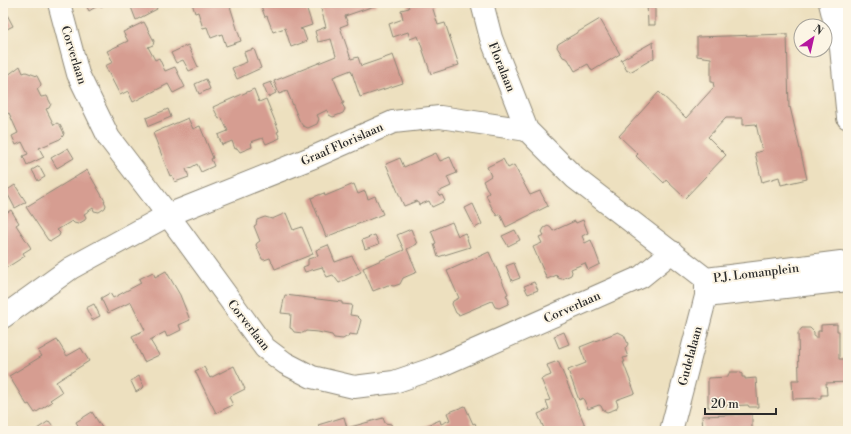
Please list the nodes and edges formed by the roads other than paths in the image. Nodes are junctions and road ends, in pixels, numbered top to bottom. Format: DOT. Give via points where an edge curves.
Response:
graph roads {
  1 [pos="59,3"];
  2 [pos="482,3"];
  3 [pos="830,3"];
  4 [pos="848,118"];
  5 [pos="527,130"];
  6 [pos="168,215"];
  7 [pos="672,252"];
  8 [pos="848,265"];
  9 [pos="848,280"];
  10 [pos="706,288"];
  11 [pos="3,317"];
  12 [pos="671,431"];
  1 -- 6 [label="street, Corverlaan" via="78,74 109,138"];
  2 -- 5 [label="street, Floralaan" via="491,38"];
  3 -- 4 [label="street" via="842,48"];
  5 -- 6 [label="street, Graaf Florislaan" via="440,117 393,122 316,156"];
  5 -- 7 [label="street" via="575,178"];
  6 -- 7 [label="street, Corverlaan" via="265,348 285,363 312,377 354,386 394,382 435,368 641,277"];
  6 -- 11 [label="street, Graaf Florislaan" via="72,268"];
  7 -- 10 [label="street, P.J. Lomanplein"];
  8 -- 10 [label="street, P.J. Lomanplein" via="841,262"];
  9 -- 10 [label="street, P.J. Lomanplein"];
  10 -- 12 [label="street, Gudelalaan"];
}
